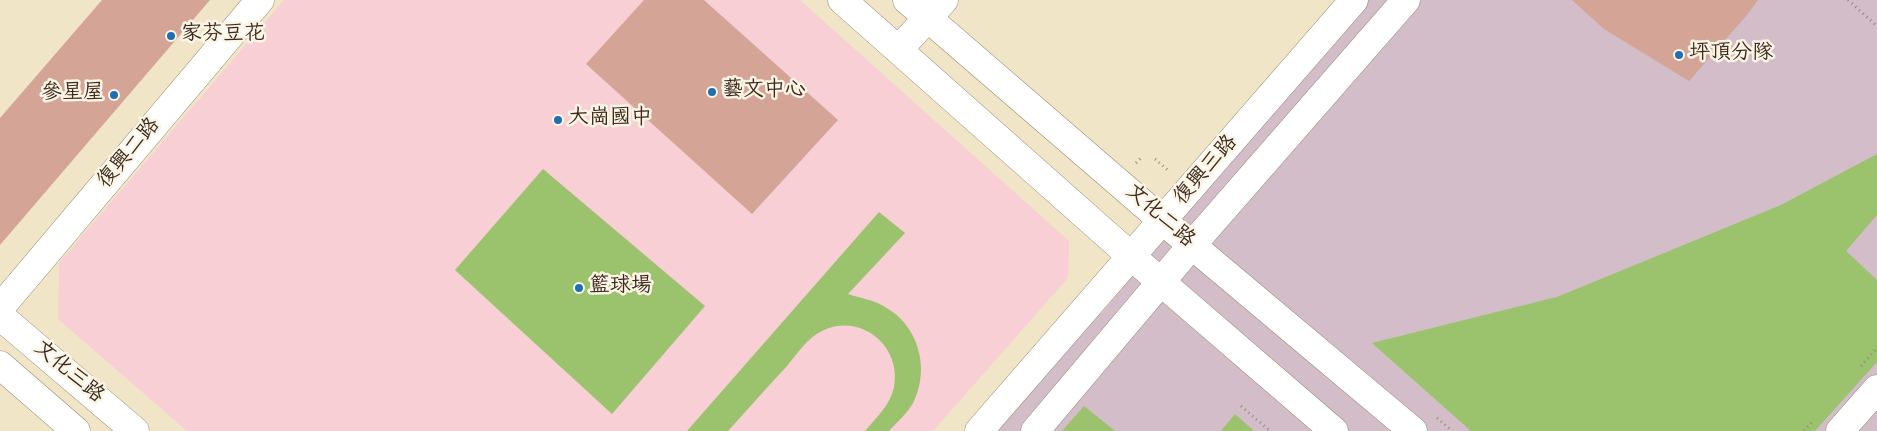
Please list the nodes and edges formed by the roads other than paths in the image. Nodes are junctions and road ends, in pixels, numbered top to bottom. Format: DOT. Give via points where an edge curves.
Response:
graph roads {
  1 [pos="260,0"];
  2 [pos="842,0"];
  3 [pos="907,0"];
  4 [pos="1354,0"];
  5 [pos="1406,0"];
  6 [pos="936,9"];
  7 [pos="899,49"];
  8 [pos="1163,221"];
  9 [pos="1192,245"];
  10 [pos="1132,257"];
  11 [pos="1162,283"];
  12 [pos="0,308"];
  13 [pos="0,316"];
  14 [pos="0,365"];
  15 [pos="1877,389"];
  16 [pos="1421,421"];
  17 [pos="76,431"];
  18 [pos="135,431"];
  19 [pos="979,431"];
  20 [pos="1035,431"];
  21 [pos="1334,431"];
  22 [pos="1840,431"];
  1 -- 12 [label="street, 復興二路"];
  2 -- 7 [label="street"];
  3 -- 6 [label="street, 文化二路"];
  4 -- 8 [label="street, 復興三路"];
  5 -- 9 [label="street, 復興三路"];
  6 -- 7 [label="street"];
  6 -- 8 [label="street, 文化二路"];
  7 -- 10 [label="street"];
  8 -- 9 [label="street, 文化二路"];
  8 -- 10 [label="street, 復興三路"];
  9 -- 11 [label="street, 復興三路"];
  9 -- 16 [label="street, 文化二路"];
  10 -- 11 [label="street"];
  10 -- 19 [label="street, 復興三路"];
  11 -- 20 [label="street, 復興三路"];
  11 -- 21 [label="street"];
  13 -- 18 [label="street, 文化三路"];
  14 -- 17 [label="street, 文化三路"];
  15 -- 22 [label="street"];
}
